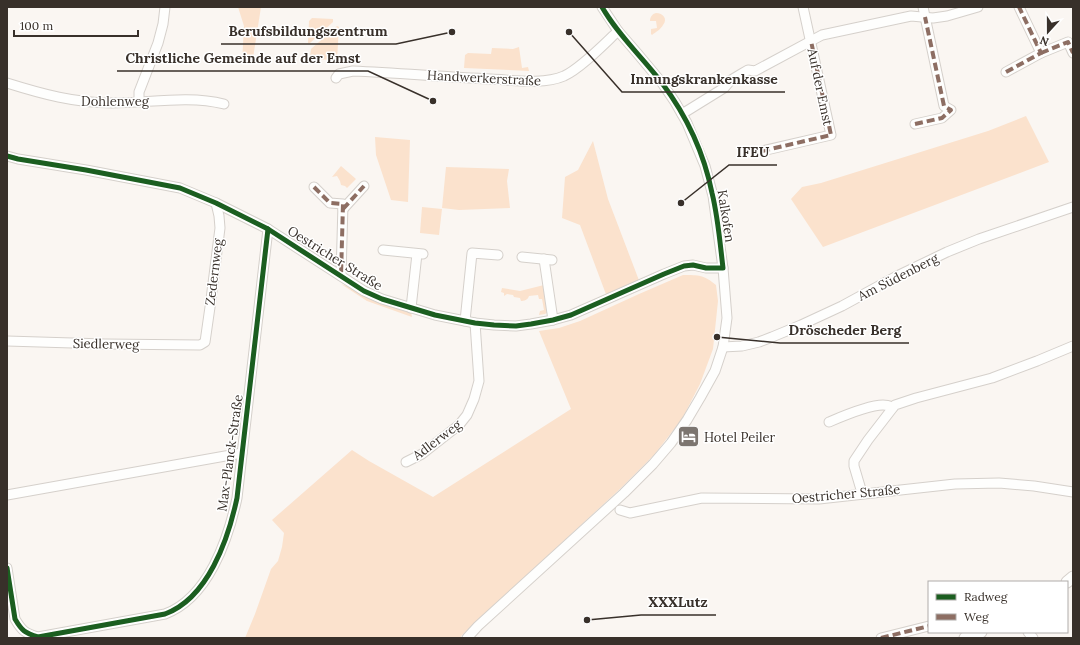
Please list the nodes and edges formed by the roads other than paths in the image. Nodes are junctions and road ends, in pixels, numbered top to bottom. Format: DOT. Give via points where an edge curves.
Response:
graph roads {
  1 [pos="165,7"];
  2 [pos="602,7"];
  3 [pos="803,7"];
  4 [pos="923,7"];
  5 [pos="978,7"];
  6 [pos="1019,7"];
  7 [pos="925,17"];
  8 [pos="618,31"];
  9 [pos="811,41"];
  10 [pos="1042,53"];
  11 [pos="1073,53"];
  12 [pos="1006,72"];
  13 [pos="336,78"];
  14 [pos="7,83"];
  15 [pos="139,102"];
  16 [pos="224,104"];
  17 [pos="682,114"];
  18 [pos="915,124"];
  19 [pos="762,151"];
  20 [pos="7,156"];
  21 [pos="364,186"];
  22 [pos="314,187"];
  23 [pos="216,203"];
  24 [pos="1073,207"];
  25 [pos="343,209"];
  26 [pos="268,229"];
  27 [pos="383,250"];
  28 [pos="498,255"];
  29 [pos="522,257"];
  30 [pos="722,268"];
  31 [pos="341,276"];
  32 [pos="411,308"];
  33 [pos="553,320"];
  34 [pos="465,321"];
  35 [pos="475,323"];
  36 [pos="7,341"];
  37 [pos="205,342"];
  38 [pos="1073,346"];
  39 [pos="724,347"];
  40 [pos="893,407"];
  41 [pos="829,422"];
  42 [pos="242,453"];
  43 [pos="406,462"];
  44 [pos="1073,492"];
  45 [pos="862,493"];
  46 [pos="7,495"];
  47 [pos="620,510"];
  48 [pos="7,568"];
  49 [pos="928,626"];
  50 [pos="978,633"];
  51 [pos="467,638"];
  52 [pos="881,638"];
  53 [pos="965,638"];
  1 -- 15 [label="street" via="158,43 139,92"];
  2 -- 8 [label="street, Kalkofen"];
  3 -- 9 [label="street"];
  4 -- 7 [label="street"];
  5 -- 7 [label="street, Auf der Emst" via="946,16"];
  6 -- 10 [label="street"];
  7 -- 9 [label="street, Auf der Emst" via="911,16 822,35"];
  7 -- 18 [label="street" via="944,106 951,110 942,118"];
  8 -- 13 [label="street, Handwerkerstraße" via="574,71 550,81 353,71 339,74"];
  8 -- 17 [label="street, Kalkofen" via="662,84"];
  9 -- 17 [label="street, Auf der Emst" via="755,71 748,70"];
  9 -- 19 [label="street, Auf der Emst" via="831,135"];
  10 -- 11 [label="street" via="1068,42"];
  10 -- 12 [label="street"];
  14 -- 15 [label="street, Dohlenweg" via="76,101"];
  15 -- 16 [label="street, Dohlenweg" via="194,100"];
  17 -- 30 [label="street, Kalkofen" via="710,183"];
  20 -- 23 [label="street, Oestricher Straße" via="180,188"];
  21 -- 25 [label="street"];
  22 -- 25 [label="street" via="330,203 343,204"];
  23 -- 26 [label="street, Oestricher Straße"];
  23 -- 37 [label="street, Zedernweg" via="220,228"];
  24 -- 39 [label="street, Am Südenberg" via="947,252 842,306 772,337 742,346"];
  25 -- 31 [label="street, Oestricher Straße"];
  26 -- 31 [label="street, Oestricher Straße"];
  26 -- 42 [label="street, Max-Planck-Straße"];
  27 -- 32 [label="street" via="420,254"];
  28 -- 34 [label="street" via="472,253"];
  29 -- 33 [label="street" via="548,260"];
  30 -- 33 [label="street, Oestricher Straße" via="684,266 571,315"];
  30 -- 39 [label="street" via="727,318"];
  31 -- 32 [label="street, Oestricher Straße" via="364,291"];
  32 -- 34 [label="street, Oestricher Straße"];
  33 -- 35 [label="street, Oestricher Straße" via="516,326"];
  34 -- 35 [label="street, Oestricher Straße"];
  35 -- 43 [label="street, Adlerweg" via="479,381 467,415 459,426 422,454"];
  36 -- 37 [label="street, Siedlerweg" via="200,345"];
  38 -- 40 [label="street" via="992,378 902,402"];
  39 -- 51 [label="street" via="700,398 653,464"];
  40 -- 41 [label="street" via="874,406"];
  40 -- 45 [label="street" via="854,461"];
  42 -- 46 [label="street, Max-Planck-Straße"];
  42 -- 48 [label="street, Max-Planck-Straße" via="233,516 212,569 205,582 190,598 172,611 38,636 27,633 15,619"];
  44 -- 45 [label="street, Oestricher Straße" via="1034,486 955,484"];
  45 -- 47 [label="street, Oestricher Straße" via="819,499 702,498 630,513"];
  49 -- 52 [label="street"];
  50 -- 53 [label="street"];
}
